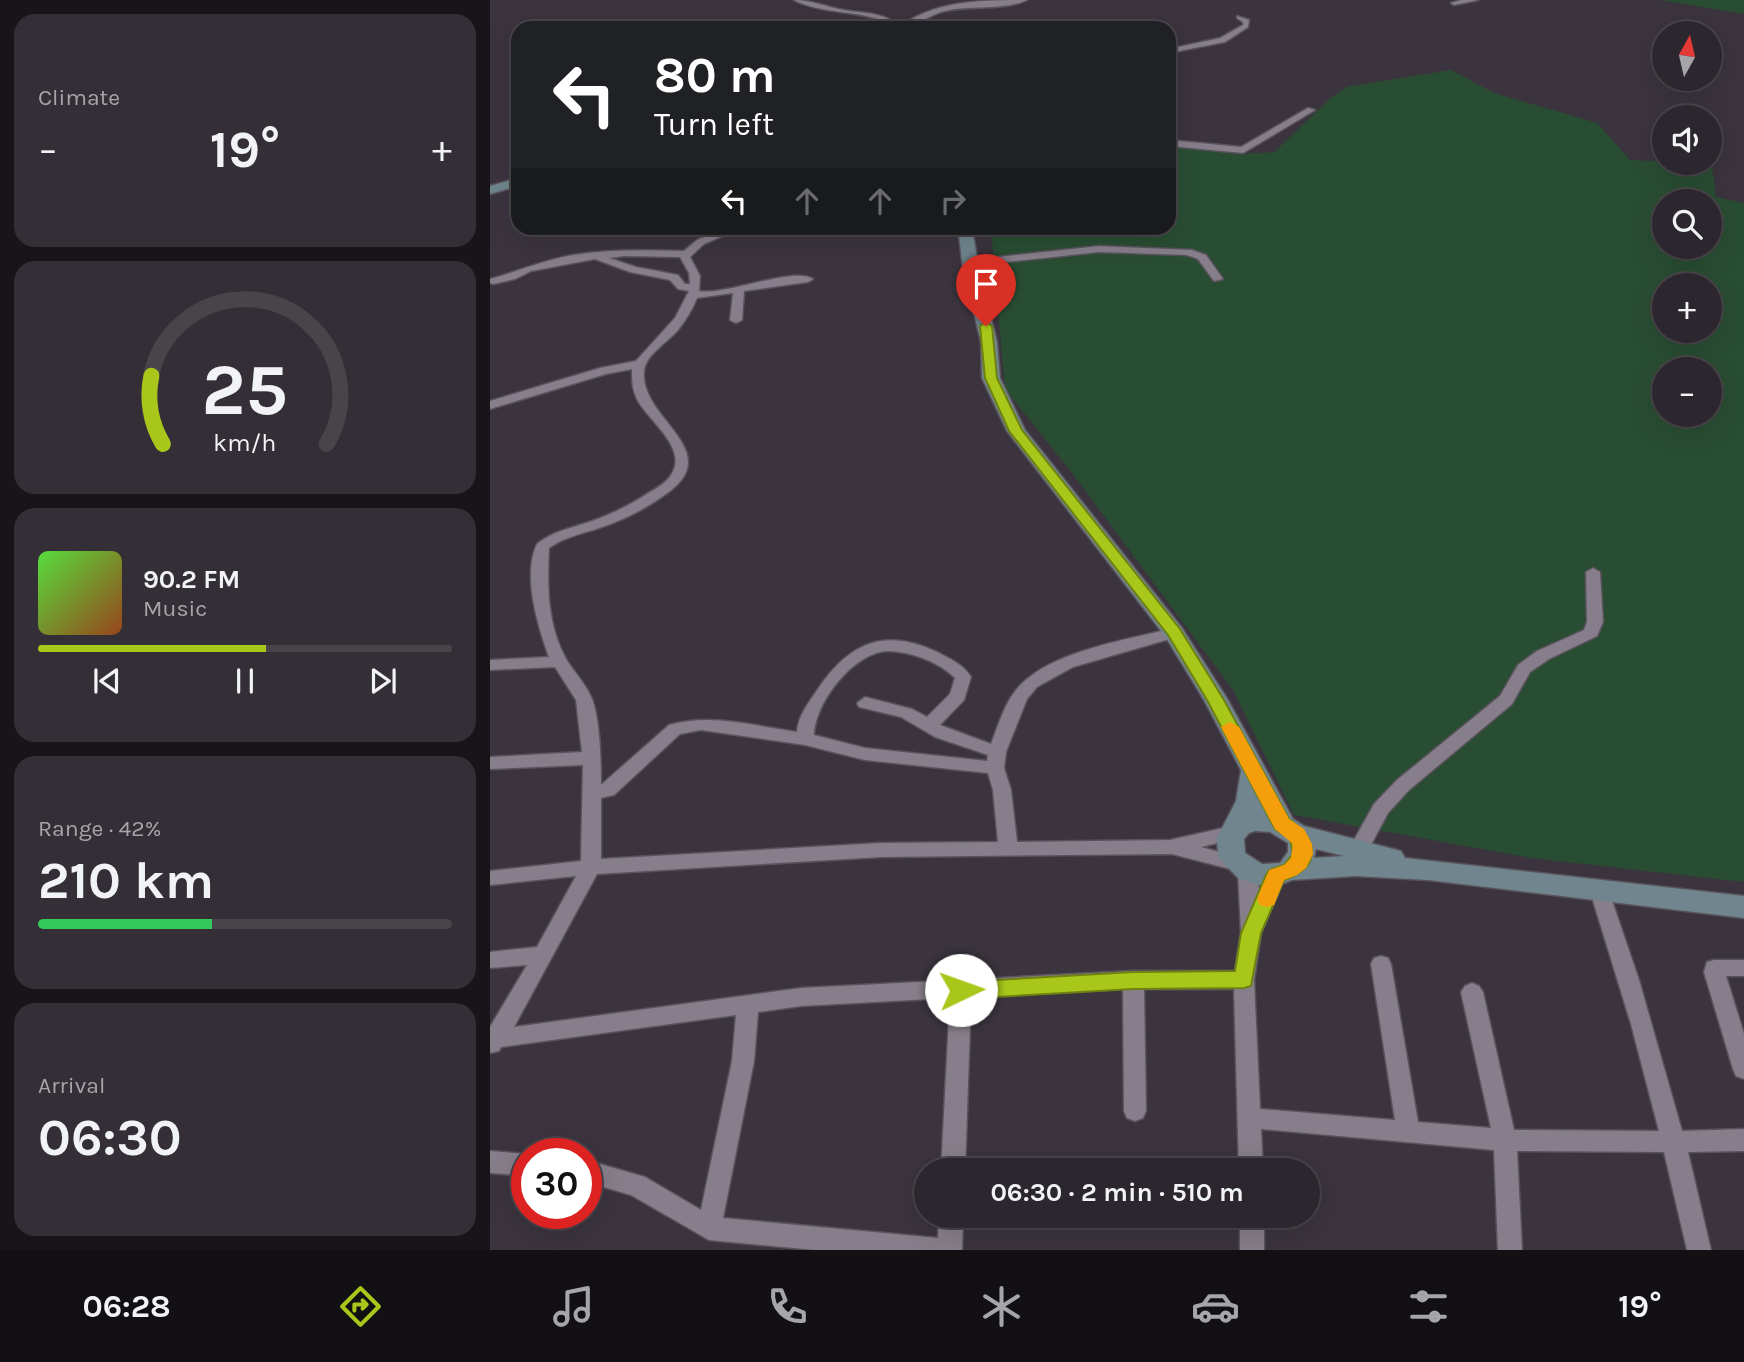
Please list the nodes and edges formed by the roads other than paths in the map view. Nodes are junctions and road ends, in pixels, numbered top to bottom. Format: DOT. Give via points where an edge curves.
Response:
graph roads {
  1 [pos="797,0"];
  2 [pos="1008,0"];
  3 [pos="1024,0"];
  4 [pos="1475,0"];
  5 [pos="1454,3"];
  6 [pos="972,5"];
  7 [pos="1240,17"];
  8 [pos="887,21"];
  9 [pos="915,21"];
  10 [pos="1176,49"];
  11 [pos="1311,110"];
  12 [pos="1176,144"];
  13 [pos="511,184"];
  14 [pos="490,190"];
  15 [pos="720,235"];
  16 [pos="966,235"];
  17 [pos="600,254"];
  18 [pos="685,254"];
  19 [pos="971,263"];
  20 [pos="808,279"];
  21 [pos="1218,279"];
  22 [pos="493,281"];
  23 [pos="694,290"];
  24 [pos="739,291"];
  25 [pos="736,320"];
  26 [pos="640,364"];
  27 [pos="490,405"];
  28 [pos="1593,572"];
  29 [pos="1174,633"];
  30 [pos="559,662"];
  31 [pos="490,665"];
  32 [pos="865,704"];
  33 [pos="928,726"];
  34 [pos="805,739"];
  35 [pos="592,758"];
  36 [pos="996,760"];
  37 [pos="490,763"];
  38 [pos="1252,771"];
  39 [pos="591,793"];
  40 [pos="1290,829"];
  41 [pos="1234,831"];
  42 [pos="1170,847"];
  43 [pos="1008,848"];
  44 [pos="1359,849"];
  45 [pos="590,867"];
  46 [pos="1243,868"];
  47 [pos="1428,869"];
  48 [pos="1283,872"];
  49 [pos="490,878"];
  50 [pos="1600,891"];
  51 [pos="1744,907"];
  52 [pos="1251,933"];
  53 [pos="543,955"];
  54 [pos="490,960"];
  55 [pos="1381,964"];
  56 [pos="1744,968"];
  57 [pos="1133,980"];
  58 [pos="1244,980"];
  59 [pos="961,990"];
  60 [pos="1472,992"];
  61 [pos="748,1004"];
  62 [pos="492,1041"];
  63 [pos="1744,1069"];
  64 [pos="1135,1111"];
  65 [pos="1250,1118"];
  66 [pos="1408,1130"];
  67 [pos="1505,1140"];
  68 [pos="1744,1140"];
  69 [pos="1675,1142"];
  70 [pos="954,1158"];
  71 [pos="1251,1158"];
  72 [pos="490,1162"];
  73 [pos="511,1164"];
  74 [pos="602,1175"];
  75 [pos="709,1228"];
  76 [pos="951,1228"];
  77 [pos="1252,1228"];
  78 [pos="847,1245"];
  79 [pos="941,1250"];
  80 [pos="950,1250"];
  81 [pos="1252,1250"];
  82 [pos="1510,1250"];
  83 [pos="1699,1250"];
  1 -- 8 [label="street" via="881,16"];
  2 -- 6 [label="street"];
  3 -- 6 [label="street"];
  4 -- 5 [label="street"];
  6 -- 9 [label="street"];
  7 -- 10 [label="street" via="1247,21 1246,26 1227,38"];
  11 -- 12 [label="street" via="1243,150"];
  13 -- 14 [label="street"];
  15 -- 18 [label="street"];
  16 -- 19 [label="street"];
  17 -- 18 [label="street"];
  17 -- 22 [label="street"];
  17 -- 23 [label="street" via="600,258 634,270 674,277 682,287"];
  18 -- 23 [label="street" via="695,273"];
  19 -- 21 [label="street" via="1099,249 1188,252 1202,257"];
  19 -- 29 [label="street" via="989,342 991,378 1016,431"];
  20 -- 24 [label="street"];
  23 -- 24 [label="street" via="702,296"];
  23 -- 26 [label="street" via="668,334"];
  24 -- 25 [label="street"];
  26 -- 27 [label="street"];
  26 -- 30 [label="street" via="644,400 678,443 683,467 676,479 649,498 601,523 551,538 542,547 539,586 545,624"];
  28 -- 44 [label="street" via="1595,622 1591,633 1544,654 1524,669 1506,700 1403,785 1381,809"];
  29 -- 36 [label="street" via="1084,657 1031,684 1020,695"];
  29 -- 38 [label="street" via="1216,700"];
  30 -- 31 [label="street"];
  30 -- 35 [label="street" via="584,700"];
  32 -- 33 [label="street" via="906,713"];
  33 -- 34 [label="street" via="958,696 963,677 956,668 909,648 872,647 862,651 824,690 806,723"];
  33 -- 36 [label="street"];
  34 -- 36 [label="street" via="865,754"];
  34 -- 39 [label="street" via="686,725 675,729 608,790"];
  35 -- 37 [label="street"];
  35 -- 39 [label="street"];
  36 -- 43 [label="street"];
  38 -- 40 [label="street"];
  38 -- 41 [label="street" via="1249,800"];
  39 -- 45 [label="street"];
  40 -- 41 [label="street" via="1256,820"];
  40 -- 44 [label="street"];
  40 -- 48 [label="street" via="1303,844 1303,854 1299,863"];
  41 -- 42 [label="street"];
  41 -- 46 [label="street" via="1229,849"];
  42 -- 43 [label="street"];
  42 -- 46 [label="street"];
  43 -- 45 [label="street" via="881,850"];
  44 -- 47 [label="street"];
  45 -- 49 [label="street"];
  45 -- 53 [label="street"];
  46 -- 48 [label="street" via="1262,875"];
  46 -- 52 [label="street"];
  47 -- 48 [label="street" via="1356,866"];
  47 -- 50 [label="street"];
  48 -- 52 [label="street"];
  50 -- 51 [label="street"];
  50 -- 69 [label="street" via="1628,972"];
  52 -- 58 [label="street"];
  53 -- 54 [label="street"];
  53 -- 62 [label="street"];
  55 -- 66 [label="street"];
  56 -- 63 [label="street" via="1718,966 1714,972"];
  57 -- 58 [label="street"];
  57 -- 59 [label="street"];
  57 -- 64 [label="street"];
  58 -- 65 [label="street"];
  59 -- 61 [label="street" via="801,997"];
  59 -- 70 [label="street"];
  60 -- 67 [label="street"];
  61 -- 62 [label="street"];
  61 -- 75 [label="street" via="743,1061"];
  65 -- 66 [label="street"];
  65 -- 71 [label="street"];
  66 -- 67 [label="street"];
  67 -- 69 [label="street"];
  67 -- 82 [label="street"];
  68 -- 69 [label="street"];
  69 -- 83 [label="street"];
  72 -- 73 [label="street"];
  74 -- 75 [label="street" via="637,1185"];
  75 -- 78 [label="street"];
  76 -- 80 [label="street"];
  77 -- 81 [label="street"];
  78 -- 79 [label="street"];
}
